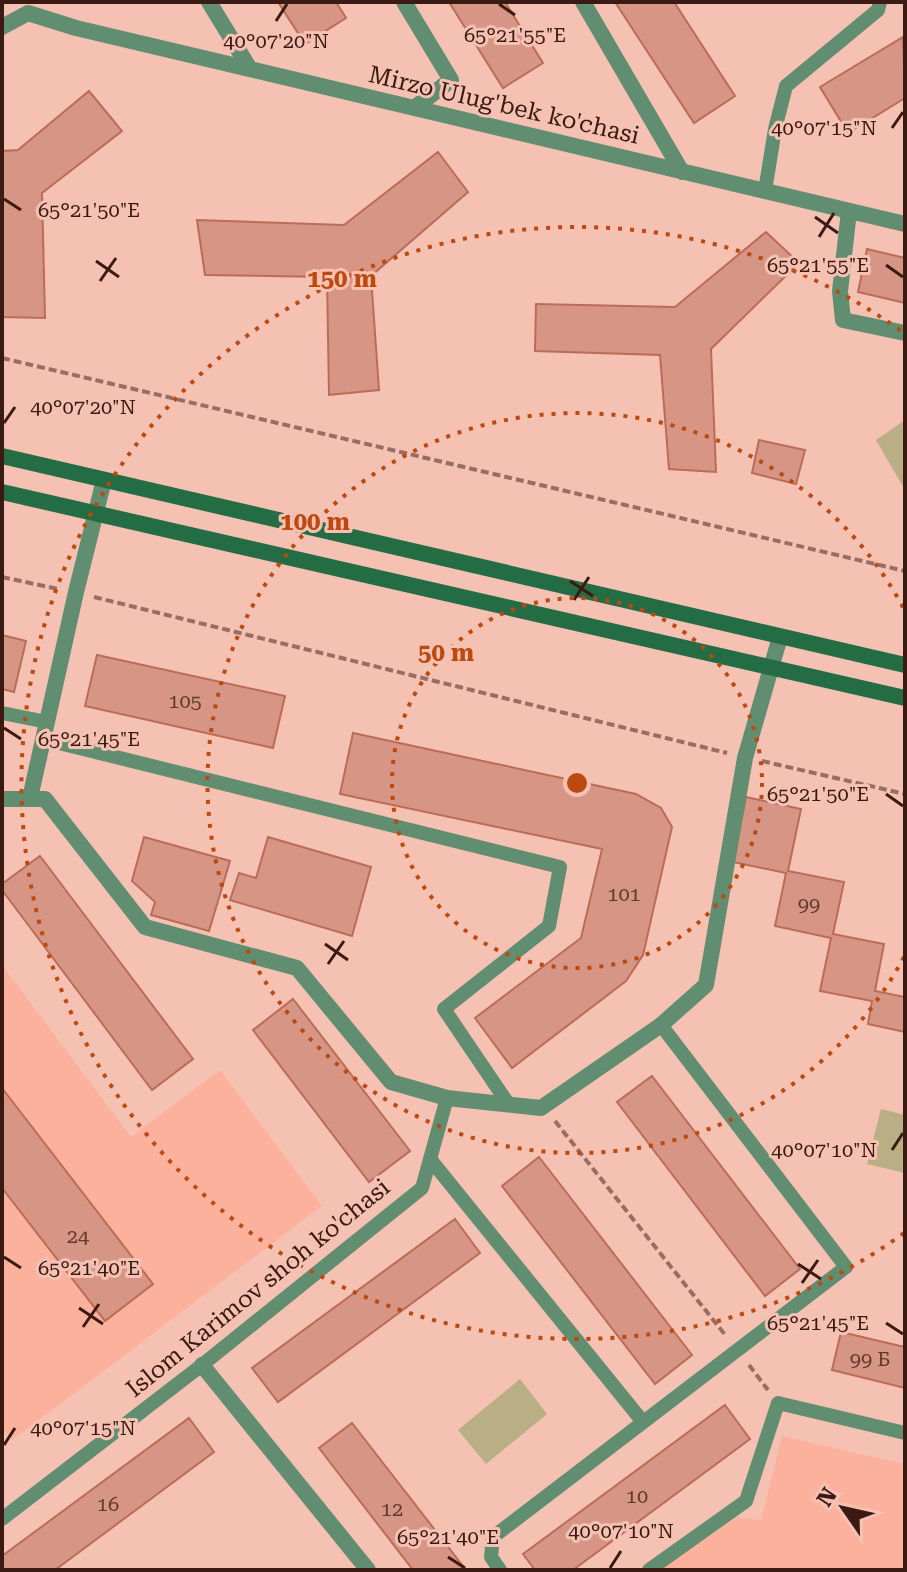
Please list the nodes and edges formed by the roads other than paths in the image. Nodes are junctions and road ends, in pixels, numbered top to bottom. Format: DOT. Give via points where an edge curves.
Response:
graph roads {
  1 [pos="209,2"];
  2 [pos="404,2"];
  3 [pos="583,2"];
  4 [pos="880,2"];
  5 [pos="2,27"];
  6 [pos="250,69"];
  7 [pos="414,108"];
  8 [pos="682,172"];
  9 [pos="765,191"];
  10 [pos="849,211"];
  11 [pos="905,224"];
  12 [pos="905,333"];
  13 [pos="2,456"];
  14 [pos="104,480"];
  15 [pos="2,492"];
  16 [pos="95,514"];
  17 [pos="780,637"];
  18 [pos="905,665"];
  19 [pos="771,668"];
  20 [pos="905,698"];
  21 [pos="2,713"];
  22 [pos="47,722"];
  23 [pos="43,739"];
  24 [pos="30,798"];
  25 [pos="2,799"];
  26 [pos="661,1025"];
  27 [pos="447,1098"];
  28 [pos="509,1105"];
  29 [pos="430,1159"];
  30 [pos="202,1365"];
  31 [pos="643,1422"];
  32 [pos="905,1433"];
  33 [pos="2,1519"];
  34 [pos="368,1570"];
  35 [pos="500,1570"];
  36 [pos="649,1570"];
  1 -- 6 [label="street"];
  2 -- 7 [label="street" via="451,80"];
  3 -- 8 [label="street"];
  4 -- 9 [label="lane" via="878,10 786,86"];
  5 -- 6 [label="street, Mirzo Ulug'bek ko'chasi" via="28,13"];
  6 -- 7 [label="street, Mirzo Ulug'bek ko'chasi"];
  7 -- 8 [label="street, Mirzo Ulug'bek ko'chasi"];
  8 -- 9 [label="street, Mirzo Ulug'bek ko'chasi"];
  9 -- 10 [label="street, Mirzo Ulug'bek ko'chasi"];
  10 -- 11 [label="street, Mirzo Ulug'bek ko'chasi"];
  10 -- 12 [label="street" via="840,291 843,320"];
  13 -- 14 [label="main road"];
  14 -- 16 [label="street"];
  14 -- 17 [label="main road"];
  15 -- 16 [label="main road"];
  16 -- 19 [label="main road"];
  16 -- 22 [label="street"];
  17 -- 18 [label="main road"];
  17 -- 19 [label="street"];
  19 -- 20 [label="main road"];
  19 -- 26 [label="street" via="745,758 706,985"];
  21 -- 22 [label="lane"];
  22 -- 23 [label="street"];
  23 -- 24 [label="street"];
  23 -- 28 [label="lane" via="560,867 549,926 444,1009"];
  24 -- 25 [label="street"];
  24 -- 27 [label="street" via="45,799 145,927 297,968 391,1082"];
  26 -- 28 [label="street" via="542,1108"];
  26 -- 31 [label="lane" via="846,1267"];
  27 -- 28 [label="street"];
  27 -- 29 [label="lane, Islom Karimov shoh ko'chasi"];
  29 -- 30 [label="lane, Islom Karimov shoh ko'chasi" via="422,1188"];
  29 -- 31 [label="lane"];
  30 -- 33 [label="lane, Islom Karimov shoh ko'chasi"];
  30 -- 34 [label="street"];
  31 -- 35 [label="lane" via="493,1537 491,1557"];
  32 -- 36 [label="lane" via="778,1403 746,1501"];
}
